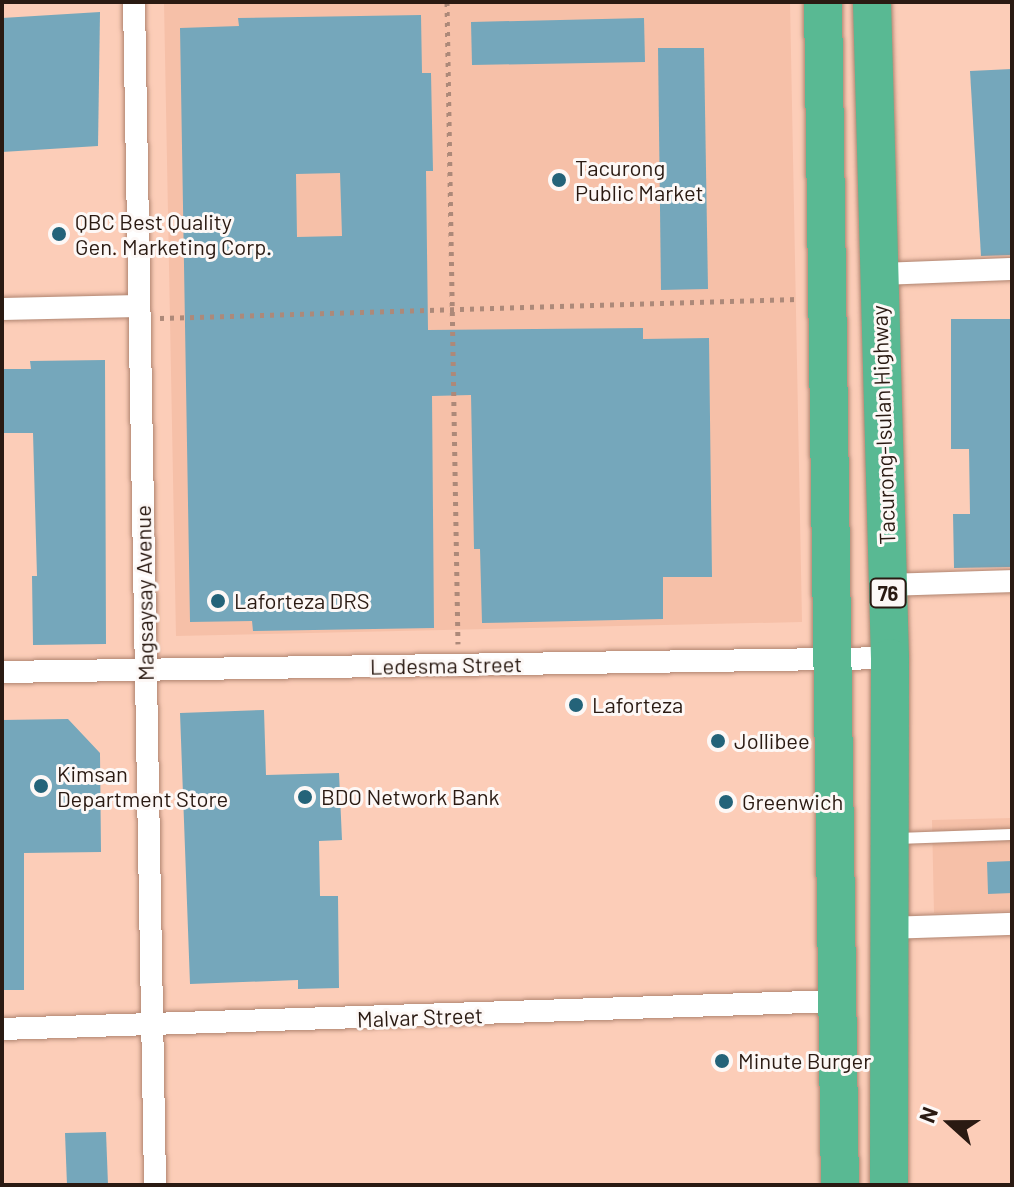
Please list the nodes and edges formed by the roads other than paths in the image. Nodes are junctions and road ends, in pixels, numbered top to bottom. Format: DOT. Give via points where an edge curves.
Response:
graph roads {
  1 [pos="134,2"];
  2 [pos="823,2"];
  3 [pos="872,2"];
  4 [pos="1012,269"];
  5 [pos="879,274"];
  6 [pos="2,309"];
  7 [pos="139,312"];
  8 [pos="1012,581"];
  9 [pos="888,585"];
  10 [pos="890,658"];
  11 [pos="832,659"];
  12 [pos="146,670"];
  13 [pos="2,672"];
  14 [pos="1012,834"];
  15 [pos="890,839"];
  16 [pos="1012,924"];
  17 [pos="889,928"];
  18 [pos="837,1001"];
  19 [pos="153,1027"];
  20 [pos="2,1029"];
  21 [pos="155,1185"];
  22 [pos="840,1185"];
  23 [pos="889,1185"];
  1 -- 7 [label="street, Magsaysay Avenue"];
  2 -- 11 [label="highway"];
  3 -- 5 [label="highway, Tacurong-Isulan Highway / 76"];
  4 -- 5 [label="street"];
  5 -- 9 [label="highway, Tacurong-Isulan Highway / 76"];
  6 -- 7 [label="street"];
  7 -- 12 [label="street, Magsaysay Avenue"];
  8 -- 9 [label="street"];
  9 -- 10 [label="highway, Tacurong-Isulan Highway / 76"];
  10 -- 11 [label="street, Ledesma Street"];
  10 -- 15 [label="highway, Tacurong-Isulan Highway / 76"];
  11 -- 12 [label="street, Ledesma Street"];
  11 -- 18 [label="highway"];
  12 -- 13 [label="street, Ledesma Street"];
  12 -- 19 [label="street, Magsaysay Avenue"];
  14 -- 15 [label="lane"];
  15 -- 17 [label="highway, Tacurong-Isulan Highway / 76"];
  16 -- 17 [label="street"];
  17 -- 23 [label="highway, Tacurong-Isulan Highway / 76"];
  18 -- 19 [label="street, Malvar Street"];
  18 -- 22 [label="highway"];
  19 -- 20 [label="street, Malvar Street"];
  19 -- 21 [label="street, Magsaysay Avenue"];
}
